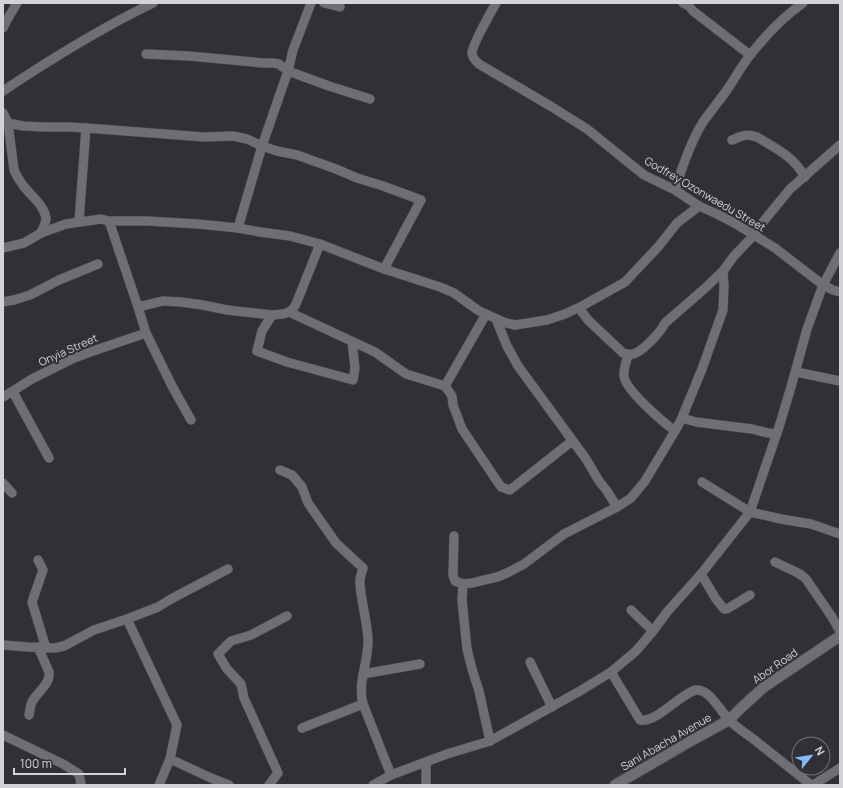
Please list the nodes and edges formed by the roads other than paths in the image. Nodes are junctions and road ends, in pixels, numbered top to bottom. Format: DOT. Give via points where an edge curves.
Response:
graph roads {
  1 [pos="18,3"];
  2 [pos="153,3"];
  3 [pos="311,3"];
  4 [pos="324,3"];
  5 [pos="496,3"];
  6 [pos="803,3"];
  7 [pos="687,4"];
  8 [pos="340,7"];
  9 [pos="4,22"];
  10 [pos="146,54"];
  11 [pos="750,55"];
  12 [pos="288,71"];
  13 [pos="3,91"];
  14 [pos="370,99"];
  15 [pos="3,113"];
  16 [pos="8,124"];
  17 [pos="86,128"];
  18 [pos="732,140"];
  19 [pos="840,145"];
  20 [pos="262,146"];
  21 [pos="804,177"];
  22 [pos="675,190"];
  23 [pos="699,206"];
  24 [pos="79,221"];
  25 [pos="109,221"];
  26 [pos="238,228"];
  27 [pos="41,233"];
  28 [pos="754,235"];
  29 [pos="320,244"];
  30 [pos="3,248"];
  31 [pos="840,253"];
  32 [pos="98,264"];
  33 [pos="384,269"];
  34 [pos="723,271"];
  35 [pos="823,285"];
  36 [pos="840,292"];
  37 [pos="3,302"];
  38 [pos="138,307"];
  39 [pos="579,308"];
  40 [pos="289,312"];
  41 [pos="486,314"];
  42 [pos="272,315"];
  43 [pos="496,319"];
  44 [pos="515,325"];
  45 [pos="146,333"];
  46 [pos="352,342"];
  47 [pos="507,346"];
  48 [pos="628,354"];
  49 [pos="796,372"];
  50 [pos="840,381"];
  51 [pos="445,386"];
  52 [pos="12,392"];
  53 [pos="3,397"];
  54 [pos="682,418"];
  55 [pos="191,420"];
  56 [pos="675,432"];
  57 [pos="777,434"];
  58 [pos="572,440"];
  59 [pos="49,458"];
  60 [pos="280,470"];
  61 [pos="3,482"];
  62 [pos="702,482"];
  63 [pos="12,493"];
  64 [pos="617,506"];
  65 [pos="750,512"];
  66 [pos="840,534"];
  67 [pos="454,536"];
  68 [pos="38,560"];
  69 [pos="775,562"];
  70 [pos="228,569"];
  71 [pos="702,574"];
  72 [pos="463,584"];
  73 [pos="750,596"];
  74 [pos="631,610"];
  75 [pos="287,616"];
  76 [pos="127,619"];
  77 [pos="653,631"];
  78 [pos="840,631"];
  79 [pos="840,636"];
  80 [pos="3,644"];
  81 [pos="42,648"];
  82 [pos="530,662"];
  83 [pos="420,664"];
  84 [pos="611,672"];
  85 [pos="363,674"];
  86 [pos="363,704"];
  87 [pos="552,707"];
  88 [pos="29,714"];
  89 [pos="729,720"];
  90 [pos="302,728"];
  91 [pos="3,736"];
  92 [pos="490,741"];
  93 [pos="170,759"];
  94 [pos="426,762"];
  95 [pos="840,768"];
  96 [pos="392,775"];
  97 [pos="80,785"];
  98 [pos="159,785"];
  99 [pos="229,785"];
  100 [pos="269,785"];
  101 [pos="373,785"];
  102 [pos="426,785"];
  103 [pos="615,785"];
  104 [pos="812,785"];
  1 -- 9 [label="street"];
  2 -- 13 [label="street" via="106,27"];
  3 -- 12 [label="street"];
  4 -- 8 [label="street"];
  5 -- 22 [label="street, Godfrey Ozonwaedu Street" via="472,52 479,64 587,129 644,175"];
  6 -- 11 [label="street" via="772,29"];
  7 -- 11 [label="street"];
  10 -- 12 [label="street" via="274,63"];
  11 -- 22 [label="street" via="692,142"];
  12 -- 14 [label="street"];
  12 -- 20 [label="street"];
  15 -- 16 [label="street"];
  16 -- 17 [label="street" via="44,128"];
  16 -- 27 [label="street" via="14,170 46,216"];
  17 -- 20 [label="street" via="204,137 233,136"];
  17 -- 24 [label="street"];
  18 -- 21 [label="street" via="746,134 757,137 792,159"];
  19 -- 21 [label="street"];
  20 -- 26 [label="street"];
  20 -- 33 [label="street" via="297,155 421,200"];
  21 -- 28 [label="street" via="790,189"];
  22 -- 23 [label="street, Godfrey Ozonwaedu Street"];
  23 -- 28 [label="street, Godfrey Ozonwaedu Street"];
  23 -- 39 [label="street" via="677,223 625,282"];
  24 -- 25 [label="street"];
  24 -- 27 [label="street"];
  25 -- 26 [label="street" via="147,221"];
  25 -- 38 [label="street"];
  26 -- 29 [label="street" via="290,236"];
  27 -- 30 [label="street" via="24,243"];
  28 -- 34 [label="street"];
  28 -- 35 [label="street, Godfrey Ozonwaedu Street"];
  29 -- 33 [label="street"];
  29 -- 40 [label="street" via="296,304"];
  31 -- 35 [label="street"];
  32 -- 37 [label="street" via="30,295"];
  33 -- 41 [label="street" via="440,287"];
  34 -- 48 [label="street" via="665,323 651,341 635,353"];
  34 -- 54 [label="street" via="723,310"];
  35 -- 36 [label="street, Godfrey Ozonwaedu Street"];
  35 -- 49 [label="street" via="807,329"];
  38 -- 42 [label="street" via="163,301 181,302"];
  38 -- 45 [label="street"];
  39 -- 44 [label="street" via="547,320"];
  39 -- 48 [label="street" via="596,328 623,353"];
  40 -- 42 [label="street"];
  40 -- 46 [label="street"];
  41 -- 43 [label="street"];
  41 -- 51 [label="street"];
  42 -- 46 [label="street" via="262,331 256,351 287,362 353,380"];
  43 -- 44 [label="street"];
  43 -- 47 [label="street"];
  44 -- 47 [label="street" via="508,332"];
  45 -- 52 [label="street, Onyia Street" via="74,358"];
  45 -- 55 [label="street"];
  46 -- 51 [label="street" via="375,352 406,374"];
  47 -- 58 [label="street" via="518,366"];
  48 -- 56 [label="street" via="624,370 625,382 641,401"];
  49 -- 50 [label="street"];
  49 -- 57 [label="street"];
  51 -- 58 [label="street" via="452,396 462,429 501,487 510,490"];
  52 -- 53 [label="street, Onyia Street"];
  52 -- 59 [label="street"];
  54 -- 56 [label="street"];
  54 -- 57 [label="street"];
  56 -- 64 [label="street" via="645,481 631,498"];
  57 -- 65 [label="street"];
  58 -- 64 [label="street"];
  60 -- 85 [label="street" via="292,475 336,543 363,568 359,581 368,639"];
  61 -- 63 [label="street"];
  62 -- 65 [label="street"];
  64 -- 72 [label="street" via="564,534 524,564 507,573 480,582"];
  65 -- 66 [label="street" via="811,524"];
  65 -- 71 [label="street"];
  67 -- 72 [label="street" via="453,575 455,581"];
  68 -- 81 [label="street" via="43,570 32,602"];
  69 -- 78 [label="street" via="806,579"];
  70 -- 76 [label="street" via="158,607"];
  71 -- 73 [label="street" via="724,609"];
  71 -- 77 [label="street"];
  72 -- 92 [label="street" via="467,649"];
  74 -- 77 [label="street"];
  75 -- 100 [label="street" via="251,635 231,641 218,654 241,684 244,698 278,773"];
  76 -- 81 [label="street" via="94,630 64,646"];
  76 -- 93 [label="street" via="177,724"];
  77 -- 84 [label="street" via="636,651"];
  79 -- 89 [label="street, Abor Road" via="764,687"];
  80 -- 81 [label="street"];
  81 -- 88 [label="street" via="49,676 32,703"];
  82 -- 87 [label="street"];
  83 -- 85 [label="street"];
  84 -- 87 [label="street"];
  84 -- 89 [label="street" via="640,720 644,721 654,716 696,690 706,692"];
  85 -- 86 [label="street"];
  86 -- 90 [label="street"];
  86 -- 96 [label="street"];
  87 -- 92 [label="street"];
  89 -- 103 [label="street, Sani Abacha Avenue"];
  89 -- 104 [label="street"];
  91 -- 97 [label="street" via="80,774"];
  92 -- 94 [label="street"];
  93 -- 98 [label="street"];
  93 -- 99 [label="street"];
  94 -- 96 [label="street"];
  94 -- 102 [label="street"];
  95 -- 104 [label="street"];
  96 -- 101 [label="street"];
}
